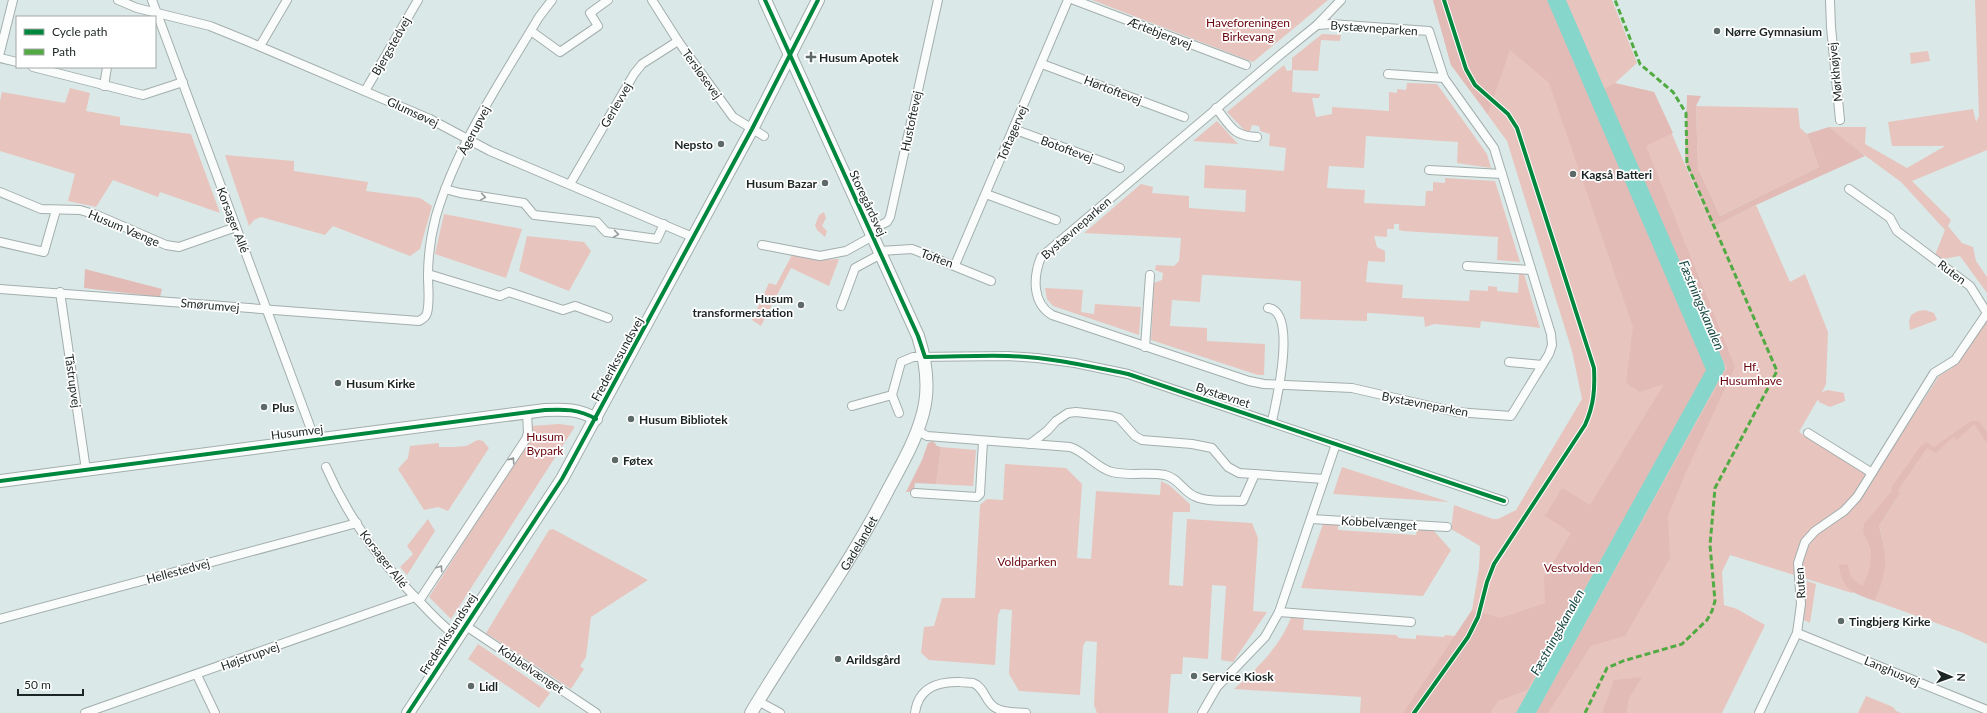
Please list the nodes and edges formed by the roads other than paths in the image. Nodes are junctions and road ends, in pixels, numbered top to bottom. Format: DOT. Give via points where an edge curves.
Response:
graph roads {
  1 [pos="13,0"];
  2 [pos="118,0"];
  3 [pos="152,0"];
  4 [pos="287,0"];
  5 [pos="418,0"];
  6 [pos="552,0"];
  7 [pos="608,0"];
  8 [pos="652,0"];
  9 [pos="765,0"];
  10 [pos="818,0"];
  11 [pos="938,0"];
  12 [pos="1068,0"];
  13 [pos="1074,0"];
  14 [pos="1341,0"];
  15 [pos="1830,0"];
  16 [pos="156,12"];
  17 [pos="13,17"];
  18 [pos="1317,25"];
  19 [pos="531,31"];
  20 [pos="678,41"];
  21 [pos="260,46"];
  22 [pos="0,52"];
  23 [pos="0,58"];
  24 [pos="790,58"];
  25 [pos="16,62"];
  26 [pos="1042,64"];
  27 [pos="1246,65"];
  28 [pos="38,68"];
  29 [pos="107,68"];
  30 [pos="1388,74"];
  31 [pos="1444,78"];
  32 [pos="183,82"];
  33 [pos="104,86"];
  34 [pos="365,91"];
  35 [pos="1216,108"];
  36 [pos="1184,117"];
  37 [pos="1840,120"];
  38 [pos="1013,129"];
  39 [pos="752,130"];
  40 [pos="764,136"];
  41 [pos="1257,137"];
  42 [pos="467,140"];
  43 [pos="1120,168"];
  44 [pos="1429,170"];
  45 [pos="1502,174"];
  46 [pos="570,184"];
  47 [pos="445,189"];
  48 [pos="1848,190"];
  49 [pos="0,192"];
  50 [pos="986,194"];
  51 [pos="56,210"];
  52 [pos="1056,220"];
  53 [pos="664,224"];
  54 [pos="236,227"];
  55 [pos="871,233"];
  56 [pos="695,238"];
  57 [pos="0,242"];
  58 [pos="762,245"];
  59 [pos="881,253"];
  60 [pos="955,265"];
  61 [pos="1467,266"];
  62 [pos="1531,270"];
  63 [pos="428,274"];
  64 [pos="1150,275"];
  65 [pos="991,281"];
  66 [pos="0,289"];
  67 [pos="60,292"];
  68 [pos="841,306"];
  69 [pos="1268,308"];
  70 [pos="267,310"];
  71 [pos="608,318"];
  72 [pos="419,321"];
  73 [pos="1144,347"];
  74 [pos="925,357"];
  75 [pos="1509,362"];
  76 [pos="1542,365"];
  77 [pos="1281,384"];
  78 [pos="892,395"];
  79 [pos="852,406"];
  80 [pos="527,412"];
  81 [pos="899,413"];
  82 [pos="596,419"];
  83 [pos="1272,421"];
  84 [pos="918,431"];
  85 [pos="1808,433"];
  86 [pos="314,440"];
  87 [pos="983,441"];
  88 [pos="1030,444"];
  89 [pos="1336,444"];
  90 [pos="326,467"];
  91 [pos="86,470"];
  92 [pos="1872,473"];
  93 [pos="1255,474"];
  94 [pos="1324,479"];
  95 [pos="0,481"];
  96 [pos="915,493"];
  97 [pos="1504,501"];
  98 [pos="1311,519"];
  99 [pos="356,523"];
  100 [pos="1447,527"];
  101 [pos="417,599"];
  102 [pos="1279,612"];
  103 [pos="0,619"];
  104 [pos="1411,622"];
  105 [pos="466,626"];
  106 [pos="1797,633"];
  107 [pos="458,638"];
  108 [pos="197,675"];
  109 [pos="758,701"];
  110 [pos="1987,710"];
  111 [pos="85,713"];
  112 [pos="215,713"];
  113 [pos="408,713"];
  114 [pos="596,713"];
  115 [pos="751,713"];
  116 [pos="780,713"];
  117 [pos="915,713"];
  118 [pos="1026,713"];
  119 [pos="1204,713"];
  120 [pos="1759,713"];
  1 -- 17 [label="street"];
  2 -- 16 [label="street, Glumsøvej"];
  3 -- 16 [label="street, Korsager Allé"];
  4 -- 21 [label="street"];
  5 -- 34 [label="street, Bjergstedvej"];
  6 -- 19 [label="street, Ågerupvej"];
  7 -- 19 [label="street" via="590,13 598,26 560,52"];
  8 -- 20 [label="street, Tersløsevej"];
  9 -- 24 [label="street, Storegårdsvej"];
  10 -- 24 [label="street, Frederikssundsvej"];
  11 -- 55 [label="street, Hustoftevej" via="890,217"];
  12 -- 26 [label="street, Toftagervej"];
  13 -- 27 [label="street, Ærtebjergvej"];
  14 -- 18 [label="street, Bystævneparken"];
  15 -- 37 [label="street, Mørkhøjvej"];
  16 -- 21 [label="street, Glumsøvej" via="210,26"];
  16 -- 32 [label="street, Korsager Allé"];
  17 -- 22 [label="street"];
  18 -- 31 [label="street, Bystævneparken" via="1430,31"];
  18 -- 35 [label="street, Bystævneparken"];
  19 -- 42 [label="street, Ågerupvej"];
  20 -- 39 [label="street, Tersløsevej" via="733,117"];
  20 -- 46 [label="street, Gerlevvej" via="642,64 634,74"];
  21 -- 34 [label="street, Glumsøvej"];
  23 -- 25 [label="street"];
  24 -- 39 [label="street, Frederikssundsvej"];
  24 -- 55 [label="street, Storegårdsvej"];
  26 -- 36 [label="street, Hørtoftevej"];
  26 -- 38 [label="street, Toftagervej"];
  28 -- 33 [label="street"];
  29 -- 33 [label="street"];
  30 -- 31 [label="street"];
  31 -- 45 [label="street, Bystævneparken" via="1494,148"];
  32 -- 33 [label="street" via="143,95"];
  32 -- 54 [label="street, Korsager Allé"];
  34 -- 42 [label="street, Glumsøvej" via="430,119"];
  35 -- 41 [label="street" via="1237,133"];
  35 -- 73 [label="street, Bystævneparken" via="1041,256 1037,267 1036,295 1044,310"];
  38 -- 43 [label="street, Botoftevej"];
  38 -- 50 [label="street, Toftagervej"];
  39 -- 40 [label="street, Tersløsevej"];
  39 -- 56 [label="street, Frederikssundsvej"];
  42 -- 46 [label="street, Glumsøvej"];
  42 -- 47 [label="street, Ågerupvej"];
  44 -- 45 [label="street"];
  45 -- 62 [label="street, Bystævneparken"];
  46 -- 53 [label="street, Glumsøvej"];
  47 -- 53 [label="street, one-way" via="460,194 524,203 534,215 598,222 606,232 657,239"];
  47 -- 63 [label="street, Ågerupvej" via="431,240"];
  48 -- 92 [label="street, Ruten" via="1890,218 1897,231 1970,286 1986,313 1955,360 1934,373"];
  49 -- 51 [label="street, Husum Vænge" via="41,209"];
  50 -- 52 [label="street"];
  50 -- 60 [label="street, Toftagervej"];
  51 -- 54 [label="street, Husum Vænge" via="80,210 97,215 166,246 179,247"];
  51 -- 57 [label="street" via="44,252"];
  53 -- 56 [label="street, Glumsøvej"];
  54 -- 70 [label="street, Korsager Allé"];
  55 -- 58 [label="street" via="846,251 820,256"];
  55 -- 59 [label="street, Storegårdsvej"];
  56 -- 82 [label="street, Frederikssundsvej"];
  59 -- 60 [label="street, Toften" via="912,249"];
  59 -- 68 [label="street, Storegårdsvej" via="856,268"];
  59 -- 74 [label="street, Storegårdsvej"];
  60 -- 65 [label="street, Toften"];
  61 -- 62 [label="street"];
  62 -- 76 [label="street, Bystævneparken" via="1551,334 1552,345"];
  63 -- 71 [label="street" via="500,296 509,292 563,310 575,306"];
  63 -- 72 [label="street, Ågerupvej" via="428,311 425,318"];
  64 -- 73 [label="street"];
  66 -- 67 [label="street, Smørumvej"];
  67 -- 70 [label="street, Smørumvej"];
  67 -- 91 [label="street, Tåstrupvej"];
  69 -- 77 [label="street" via="1279,314 1284,325"];
  70 -- 72 [label="street, Smørumvej"];
  70 -- 86 [label="street, Korsager Allé"];
  73 -- 77 [label="street, Bystævneparken" via="1249,381"];
  74 -- 78 [label="street" via="901,362"];
  74 -- 83 [label="street, Bystævnet" via="1008,356 1075,363 1128,374"];
  74 -- 84 [label="street, Gadelandet" via="926,395"];
  75 -- 76 [label="street"];
  76 -- 77 [label="street, Bystævneparken" via="1511,416 1456,412 1352,388"];
  77 -- 83 [label="street"];
  78 -- 79 [label="street"];
  78 -- 81 [label="street"];
  80 -- 82 [label="street, Husumvej" via="568,409 586,413"];
  80 -- 86 [label="street, Husumvej"];
  101 -- 80 [label="street, one-way" via="526,439"];
  82 -- 105 [label="street, Frederikssundsvej" via="562,479"];
  83 -- 89 [label="street, Bystævnet"];
  84 -- 87 [label="street" via="928,436"];
  84 -- 109 [label="street, Gadelandet" via="867,531"];
  85 -- 92 [label="street"];
  86 -- 91 [label="street, Husumvej"];
  87 -- 88 [label="street"];
  87 -- 96 [label="street" via="980,494 977,496"];
  88 -- 93 [label="street" via="1068,413 1112,416 1119,418 1142,440 1207,446 1234,471"];
  88 -- 93 [label="street" via="1076,449 1113,472 1166,475 1175,479 1189,493 1202,499 1244,501"];
  89 -- 94 [label="street"];
  89 -- 97 [label="street, Bystævnet"];
  90 -- 99 [label="street, Korsager Allé"];
  91 -- 95 [label="street, Husumvej"];
  92 -- 106 [label="street, Ruten" via="1844,511 1815,531 1805,542 1798,563 1801,604"];
  93 -- 94 [label="street"];
  94 -- 98 [label="street"];
  98 -- 100 [label="street, Kobbelvænget"];
  98 -- 102 [label="street"];
  99 -- 101 [label="street, Korsager Allé" via="382,559"];
  99 -- 103 [label="street, Hellestedvej"];
  101 -- 107 [label="street, Korsager Allé"];
  101 -- 108 [label="street, Højstrupvej"];
  102 -- 104 [label="street"];
  102 -- 119 [label="street" via="1265,637 1218,687"];
  105 -- 107 [label="street, Frederikssundsvej"];
  105 -- 114 [label="street, Kobbelvænget"];
  106 -- 110 [label="street, Langhusvej"];
  106 -- 120 [label="street, Ruten"];
  107 -- 113 [label="street, Frederikssundsvej"];
  108 -- 111 [label="street, Højstrupvej"];
  108 -- 112 [label="street"];
  109 -- 115 [label="street, Gadelandet"];
  109 -- 116 [label="street"];
  117 -- 118 [label="street" via="920,698 936,684 946,682 972,683 980,688 992,706 1009,712"];
}
